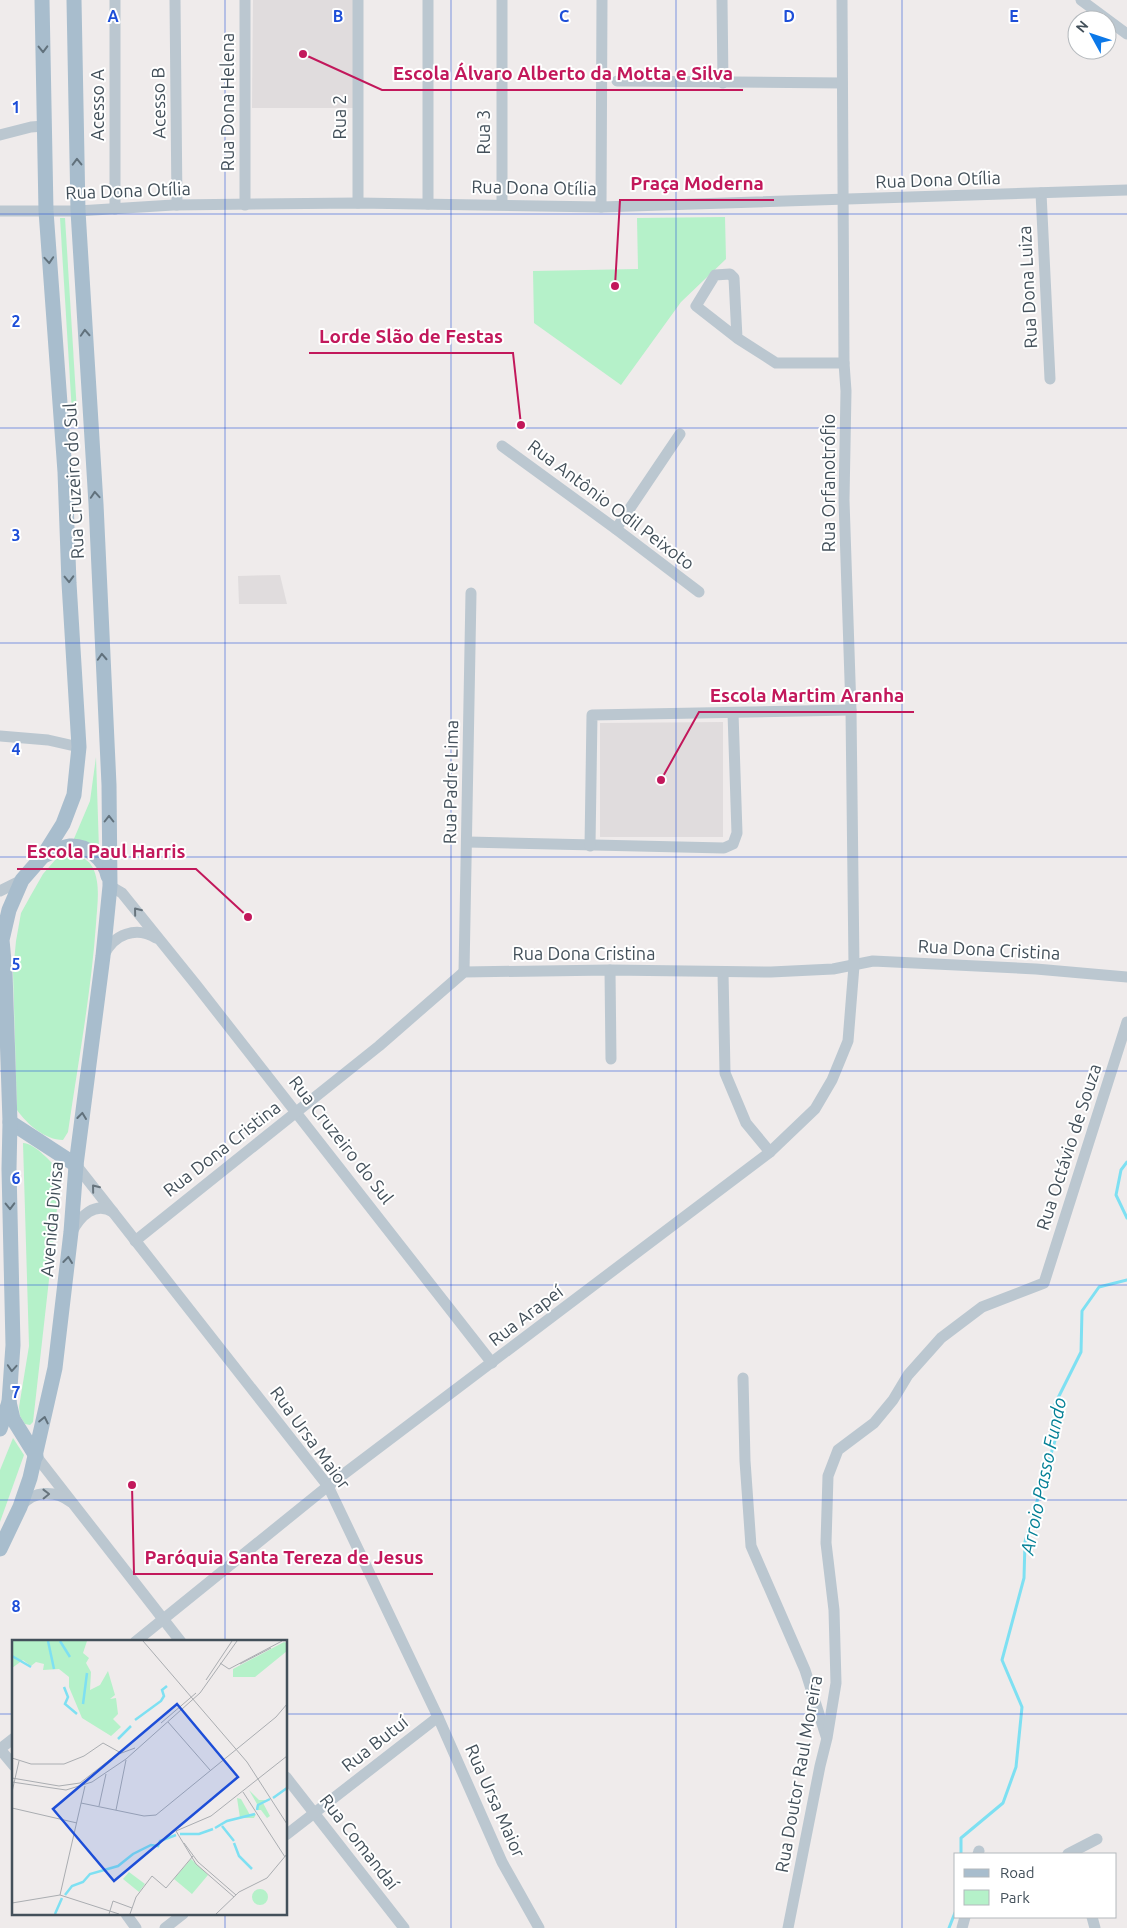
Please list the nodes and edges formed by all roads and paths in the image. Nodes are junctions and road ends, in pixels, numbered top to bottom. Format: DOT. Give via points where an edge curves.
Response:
graph roads {
  1 [pos="42,0"];
  2 [pos="74,0"];
  3 [pos="115,0"];
  4 [pos="176,0"];
  5 [pos="245,0"];
  6 [pos="358,0"];
  7 [pos="428,0"];
  8 [pos="502,0"];
  9 [pos="602,0"];
  10 [pos="722,0"];
  11 [pos="842,0"];
  12 [pos="1081,0"];
  13 [pos="1127,34"];
  14 [pos="616,81"];
  15 [pos="723,83"];
  16 [pos="842,83"];
  17 [pos="44,126"];
  18 [pos="0,135"];
  19 [pos="1127,190"];
  20 [pos="1041,193"];
  21 [pos="844,200"];
  22 [pos="358,203"];
  23 [pos="428,204"];
  24 [pos="502,204"];
  25 [pos="177,205"];
  26 [pos="246,205"];
  27 [pos="601,207"];
  28 [pos="115,209"];
  29 [pos="0,211"];
  30 [pos="78,211"];
  31 [pos="46,212"];
  32 [pos="737,338"];
  33 [pos="844,363"];
  34 [pos="1050,379"];
  35 [pos="680,434"];
  36 [pos="502,446"];
  37 [pos="616,528"];
  38 [pos="699,592"];
  39 [pos="471,593"];
  40 [pos="852,710"];
  41 [pos="733,713"];
  42 [pos="0,736"];
  43 [pos="79,747"];
  44 [pos="468,842"];
  45 [pos="590,846"];
  46 [pos="43,856"];
  47 [pos="22,880"];
  48 [pos="110,886"];
  49 [pos="0,891"];
  50 [pos="1,936"];
  51 [pos="160,940"];
  52 [pos="103,956"];
  53 [pos="854,966"];
  54 [pos="610,970"];
  55 [pos="464,972"];
  56 [pos="723,972"];
  57 [pos="1127,977"];
  58 [pos="1127,1022"];
  59 [pos="612,1059"];
  60 [pos="295,1113"];
  61 [pos="5,1123"];
  62 [pos="770,1152"];
  63 [pos="76,1165"];
  64 [pos="113,1212"];
  65 [pos="71,1232"];
  66 [pos="135,1241"];
  67 [pos="1044,1283"];
  68 [pos="492,1363"];
  69 [pos="744,1378"];
  70 [pos="9,1402"];
  71 [pos="0,1429"];
  72 [pos="36,1456"];
  73 [pos="328,1486"];
  74 [pos="74,1504"];
  75 [pos="20,1507"];
  76 [pos="0,1549"];
  77 [pos="164,1619"];
  78 [pos="138,1640"];
  79 [pos="180,1640"];
  80 [pos="438,1717"];
  81 [pos="827,1738"];
  82 [pos="12,1740"];
  83 [pos="0,1749"];
  84 [pos="12,1764"];
  85 [pos="288,1780"];
  86 [pos="315,1814"];
  87 [pos="288,1834"];
  88 [pos="1097,1839"];
  89 [pos="1070,1853"];
  90 [pos="127,1916"];
  91 [pos="180,1916"];
  92 [pos="136,1928"];
  93 [pos="164,1928"];
  94 [pos="404,1928"];
  95 [pos="539,1928"];
  96 [pos="788,1928"];
  1 -- 17 [label="main road, Rua Cruzeiro do Sul, one-way"];
  30 -- 2 [label="main road, Rua Cruzeiro do Sul, one-way"];
  3 -- 28 [label="street, Acesso A"];
  4 -- 25 [label="street, Acesso B"];
  5 -- 26 [label="street, Rua Dona Helena"];
  6 -- 22 [label="street, Rua 2"];
  7 -- 23 [label="street"];
  8 -- 24 [label="street, Rua 3"];
  9 -- 27 [label="street"];
  10 -- 15 [label="street"];
  11 -- 16 [label="street, Rua Orfanotrófio"];
  12 -- 13 [label="street"];
  14 -- 15 [label="street"];
  15 -- 16 [label="street"];
  16 -- 21 [label="street, Rua Orfanotrófio"];
  17 -- 18 [label="street"];
  17 -- 31 [label="main road, Rua Cruzeiro do Sul"];
  19 -- 20 [label="street, Rua Dona Otília"];
  20 -- 21 [label="street, Rua Dona Otília"];
  20 -- 34 [label="street, Rua Dona Luiza"];
  21 -- 27 [label="street, Rua Dona Otília"];
  21 -- 33 [label="street, Rua Orfanotrófio"];
  22 -- 23 [label="street, Rua Dona Otília"];
  22 -- 26 [label="street, Rua Dona Otília"];
  23 -- 24 [label="street, Rua Dona Otília"];
  24 -- 27 [label="street, Rua Dona Otília"];
  25 -- 26 [label="street, Rua Dona Otília"];
  25 -- 28 [label="street, Rua Dona Otília"];
  28 -- 30 [label="street, Rua Dona Otília"];
  29 -- 31 [label="street, Rua Dona Otília"];
  30 -- 31 [label="street, Rua Dona Otília"];
  48 -- 30 [label="main road, Rua Cruzeiro do Sul, one-way" via="109,785 96,504"];
  31 -- 43 [label="main road, Rua Cruzeiro do Sul, one-way" via="65,472"];
  32 -- 32 [label="street" via="696,306 715,275 730,274 734,278"];
  32 -- 33 [label="street" via="776,363"];
  33 -- 40 [label="street, Rua Orfanotrófio" via="844,500"];
  35 -- 37 [label="street"];
  36 -- 37 [label="street, Rua Antônio Odil Peixoto"];
  37 -- 38 [label="street, Rua Antônio Odil Peixoto"];
  39 -- 44 [label="street, Rua Padre Lima"];
  40 -- 41 [label="street"];
  40 -- 53 [label="street, Rua Orfanotrófio"];
  41 -- 45 [label="street" via="592,715"];
  41 -- 45 [label="street" via="737,833 733,844 724,848"];
  42 -- 43 [label="street" via="48,740"];
  43 -- 46 [label="main road, Rua Cruzeiro do Sul" via="74,795 63,824"];
  44 -- 45 [label="street"];
  44 -- 55 [label="street, Rua Padre Lima"];
  46 -- 47 [label="main road, Avenida Divisa"];
  46 -- 48 [label="main road" via="70,846 82,848 102,863"];
  47 -- 49 [label="street"];
  47 -- 50 [label="main road, Avenida Divisa"];
  51 -- 48 [label="street, Rua Cruzeiro do Sul, one-way" via="122,893"];
  48 -- 52 [label="main road, Avenida Divisa"];
  50 -- 61 [label="main road, Avenida Divisa" via="5,972"];
  51 -- 52 [label="street" via="150,934 128,933 108,946"];
  51 -- 60 [label="street, Rua Cruzeiro do Sul"];
  63 -- 52 [label="main road, Avenida Divisa, one-way"];
  53 -- 56 [label="street, Rua Dona Cristina"];
  53 -- 57 [label="street, Rua Dona Cristina" via="873,961"];
  53 -- 62 [label="street, Rua Arapeí" via="846,1048 815,1109"];
  54 -- 55 [label="street, Rua Dona Cristina"];
  54 -- 56 [label="street, Rua Dona Cristina"];
  54 -- 59 [label="street"];
  55 -- 60 [label="street, Rua Dona Cristina"];
  56 -- 62 [label="street" via="725,1073 746,1123"];
  58 -- 67 [label="street, Rua Octávio de Souza"];
  60 -- 66 [label="street, Rua Dona Cristina"];
  60 -- 68 [label="street, Rua Cruzeiro do Sul"];
  61 -- 63 [label="main road"];
  61 -- 70 [label="main road, Avenida Divisa, one-way" via="13,1345"];
  62 -- 68 [label="street, Rua Arapeí"];
  64 -- 63 [label="street, Rua Ursa Maior, one-way"];
  63 -- 65 [label="main road, Avenida Divisa"];
  64 -- 65 [label="street" via="103,1208 90,1211"];
  64 -- 66 [label="street, Rua Ursa Maior"];
  72 -- 65 [label="main road, Avenida Divisa, one-way" via="55,1368"];
  66 -- 73 [label="street, Rua Ursa Maior"];
  67 -- 81 [label="street, Rua Doutor Raul Moreira" via="982,1307 941,1338 908,1375 874,1423 838,1450 828,1476 826,1543 834,1610 836,1682"];
  68 -- 73 [label="street, Rua Arapeí"];
  69 -- 81 [label="street" via="751,1546 805,1670"];
  70 -- 71 [label="main road, Avenida Divisa"];
  70 -- 72 [label="main road" via="13,1419"];
  72 -- 74 [label="street"];
  72 -- 75 [label="main road, Avenida Divisa"];
  73 -- 77 [label="street, Rua Arapeí"];
  73 -- 80 [label="street, Rua Ursa Maior"];
  75 -- 74 [label="street, one-way" via="32,1496 52,1493"];
  74 -- 77 [label="street"];
  75 -- 76 [label="main road, Avenida Divisa"];
  77 -- 78 [label="street, Rua Arapeí"];
  77 -- 79 [label="street"];
  80 -- 86 [label="street, Rua Butuí"];
  80 -- 95 [label="street, Rua Ursa Maior" via="502,1862"];
  81 -- 96 [label="street, Rua Doutor Raul Moreira"];
  82 -- 83 [label="street"];
  83 -- 84 [label="street"];
  85 -- 86 [label="street, Rua Comandaí"];
  86 -- 87 [label="street, Rua Butuí"];
  86 -- 94 [label="street, Rua Comandaí"];
  88 -- 89 [label="street"];
  90 -- 92 [label="street"];
  91 -- 93 [label="street"];
}
